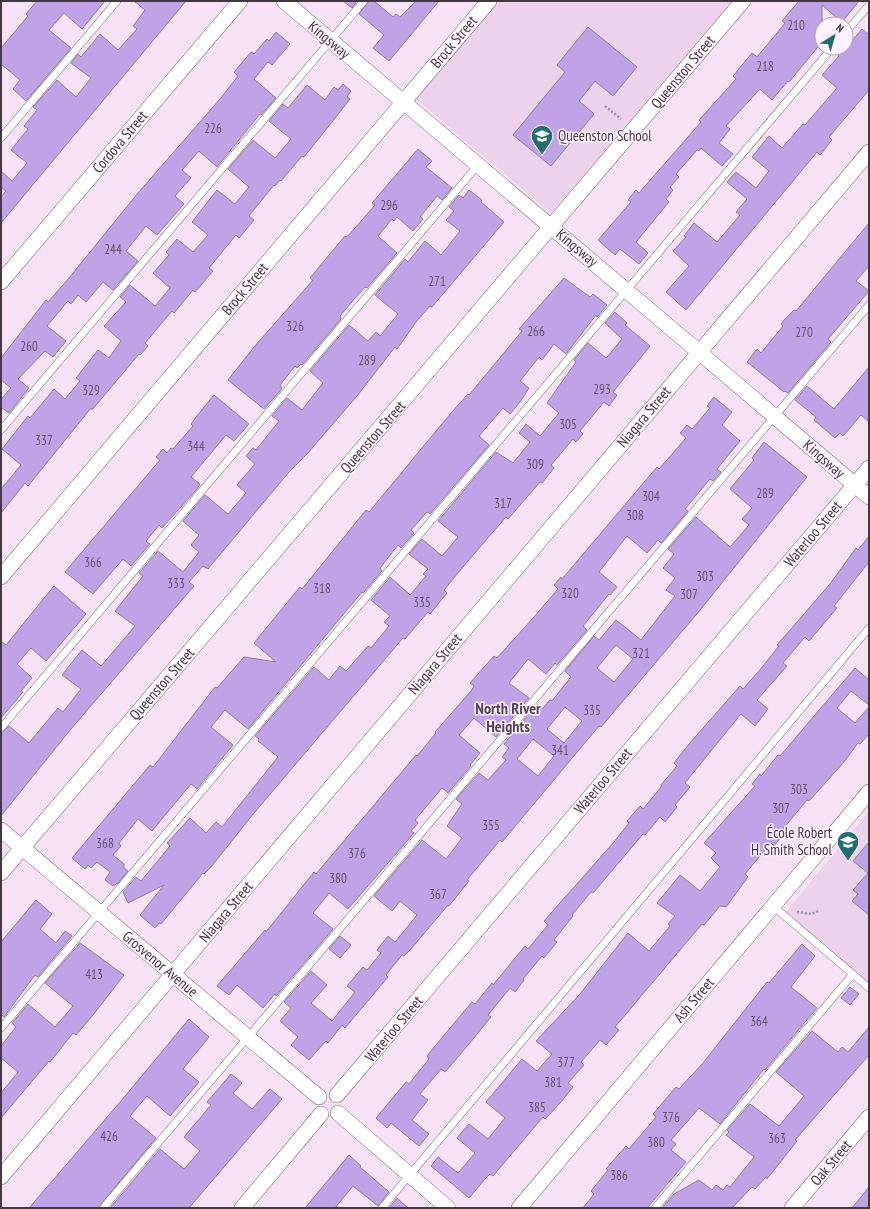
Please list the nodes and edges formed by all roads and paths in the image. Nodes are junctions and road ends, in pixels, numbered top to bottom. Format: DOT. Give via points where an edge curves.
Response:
graph roads {
  1 [pos="117,1"];
  2 [pos="240,1"];
  3 [pos="284,1"];
  4 [pos="364,1"];
  5 [pos="489,1"];
  6 [pos="743,1"];
  7 [pos="869,5"];
  8 [pos="854,23"];
  9 [pos="330,41"];
  10 [pos="825,56"];
  11 [pos="403,103"];
  12 [pos="605,106"];
  13 [pos="620,119"];
  14 [pos="1,138"];
  15 [pos="869,152"];
  16 [pos="478,165"];
  17 [pos="552,227"];
  18 [pos="1,282"];
  19 [pos="626,290"];
  20 [pos="869,305"];
  21 [pos="699,352"];
  22 [pos="775,417"];
  23 [pos="1,430"];
  24 [pos="869,468"];
  25 [pos="854,485"];
  26 [pos="869,497"];
  27 [pos="1,577"];
  28 [pos="869,628"];
  29 [pos="1,728"];
  30 [pos="869,792"];
  31 [pos="1,830"];
  32 [pos="22,848"];
  33 [pos="1,873"];
  34 [pos="773,906"];
  35 [pos="818,911"];
  36 [pos="794,912"];
  37 [pos="99,913"];
  38 [pos="853,974"];
  39 [pos="173,975"];
  40 [pos="869,988"];
  41 [pos="1,1028"];
  42 [pos="248,1038"];
  43 [pos="337,1095"];
  44 [pos="319,1097"];
  45 [pos="338,1113"];
  46 [pos="321,1114"];
  47 [pos="869,1117"];
  48 [pos="410,1175"];
  49 [pos="1,1177"];
  50 [pos="103,1208"];
  51 [pos="242,1208"];
  52 [pos="382,1208"];
  53 [pos="448,1208"];
  54 [pos="518,1208"];
  55 [pos="654,1208"];
  56 [pos="792,1208"];
  1 -- 14 [label="lane"];
  2 -- 18 [label="street, Cordova Street"];
  3 -- 9 [label="street, Kingsway"];
  4 -- 9 [label="lane"];
  5 -- 11 [label="street, Brock Street"];
  6 -- 17 [label="street, Queenston Street"];
  7 -- 8 [label="lane"];
  9 -- 11 [label="street, Kingsway"];
  9 -- 23 [label="lane"];
  10 -- 19 [label="lane"];
  11 -- 16 [label="street, Kingsway"];
  11 -- 27 [label="street, Brock Street"];
  12 -- 13 [label="path"];
  15 -- 21 [label="street, Niagara Street"];
  16 -- 17 [label="street, Kingsway"];
  16 -- 29 [label="lane"];
  17 -- 19 [label="street, Kingsway"];
  17 -- 32 [label="street, Queenston Street"];
  19 -- 21 [label="street, Kingsway"];
  19 -- 37 [label="lane"];
  20 -- 22 [label="lane"];
  21 -- 22 [label="street, Kingsway"];
  21 -- 39 [label="street, Niagara Street"];
  22 -- 25 [label="street, Kingsway"];
  22 -- 42 [label="lane"];
  24 -- 25 [label="street, Waterloo Street"];
  25 -- 26 [label="street, Kingsway"];
  25 -- 43 [label="street, Waterloo Street"];
  28 -- 48 [label="lane"];
  30 -- 34 [label="street, Ash Street"];
  31 -- 32 [label="street, Grosvenor Avenue"];
  32 -- 33 [label="street, Queenston Street"];
  32 -- 37 [label="street, Grosvenor Avenue"];
  34 -- 38 [label="lane"];
  34 -- 54 [label="street, Ash Street"];
  35 -- 36 [label="path" via="812,914"];
  37 -- 39 [label="street, Grosvenor Avenue"];
  37 -- 41 [label="lane"];
  38 -- 40 [label="lane"];
  38 -- 55 [label="lane"];
  39 -- 42 [label="street, Grosvenor Avenue"];
  39 -- 49 [label="street, Niagara Street"];
  42 -- 44 [label="street, Grosvenor Avenue"];
  42 -- 50 [label="lane"];
  43 -- 44 [label="street" via="330,1092"];
  43 -- 45 [label="street" via="341,1102"];
  44 -- 46 [label="street" via="317,1108"];
  45 -- 46 [label="street" via="328,1117"];
  45 -- 48 [label="street"];
  46 -- 51 [label="street"];
  47 -- 56 [label="street, Oak Street"];
  48 -- 52 [label="lane"];
  48 -- 53 [label="street"];
}
